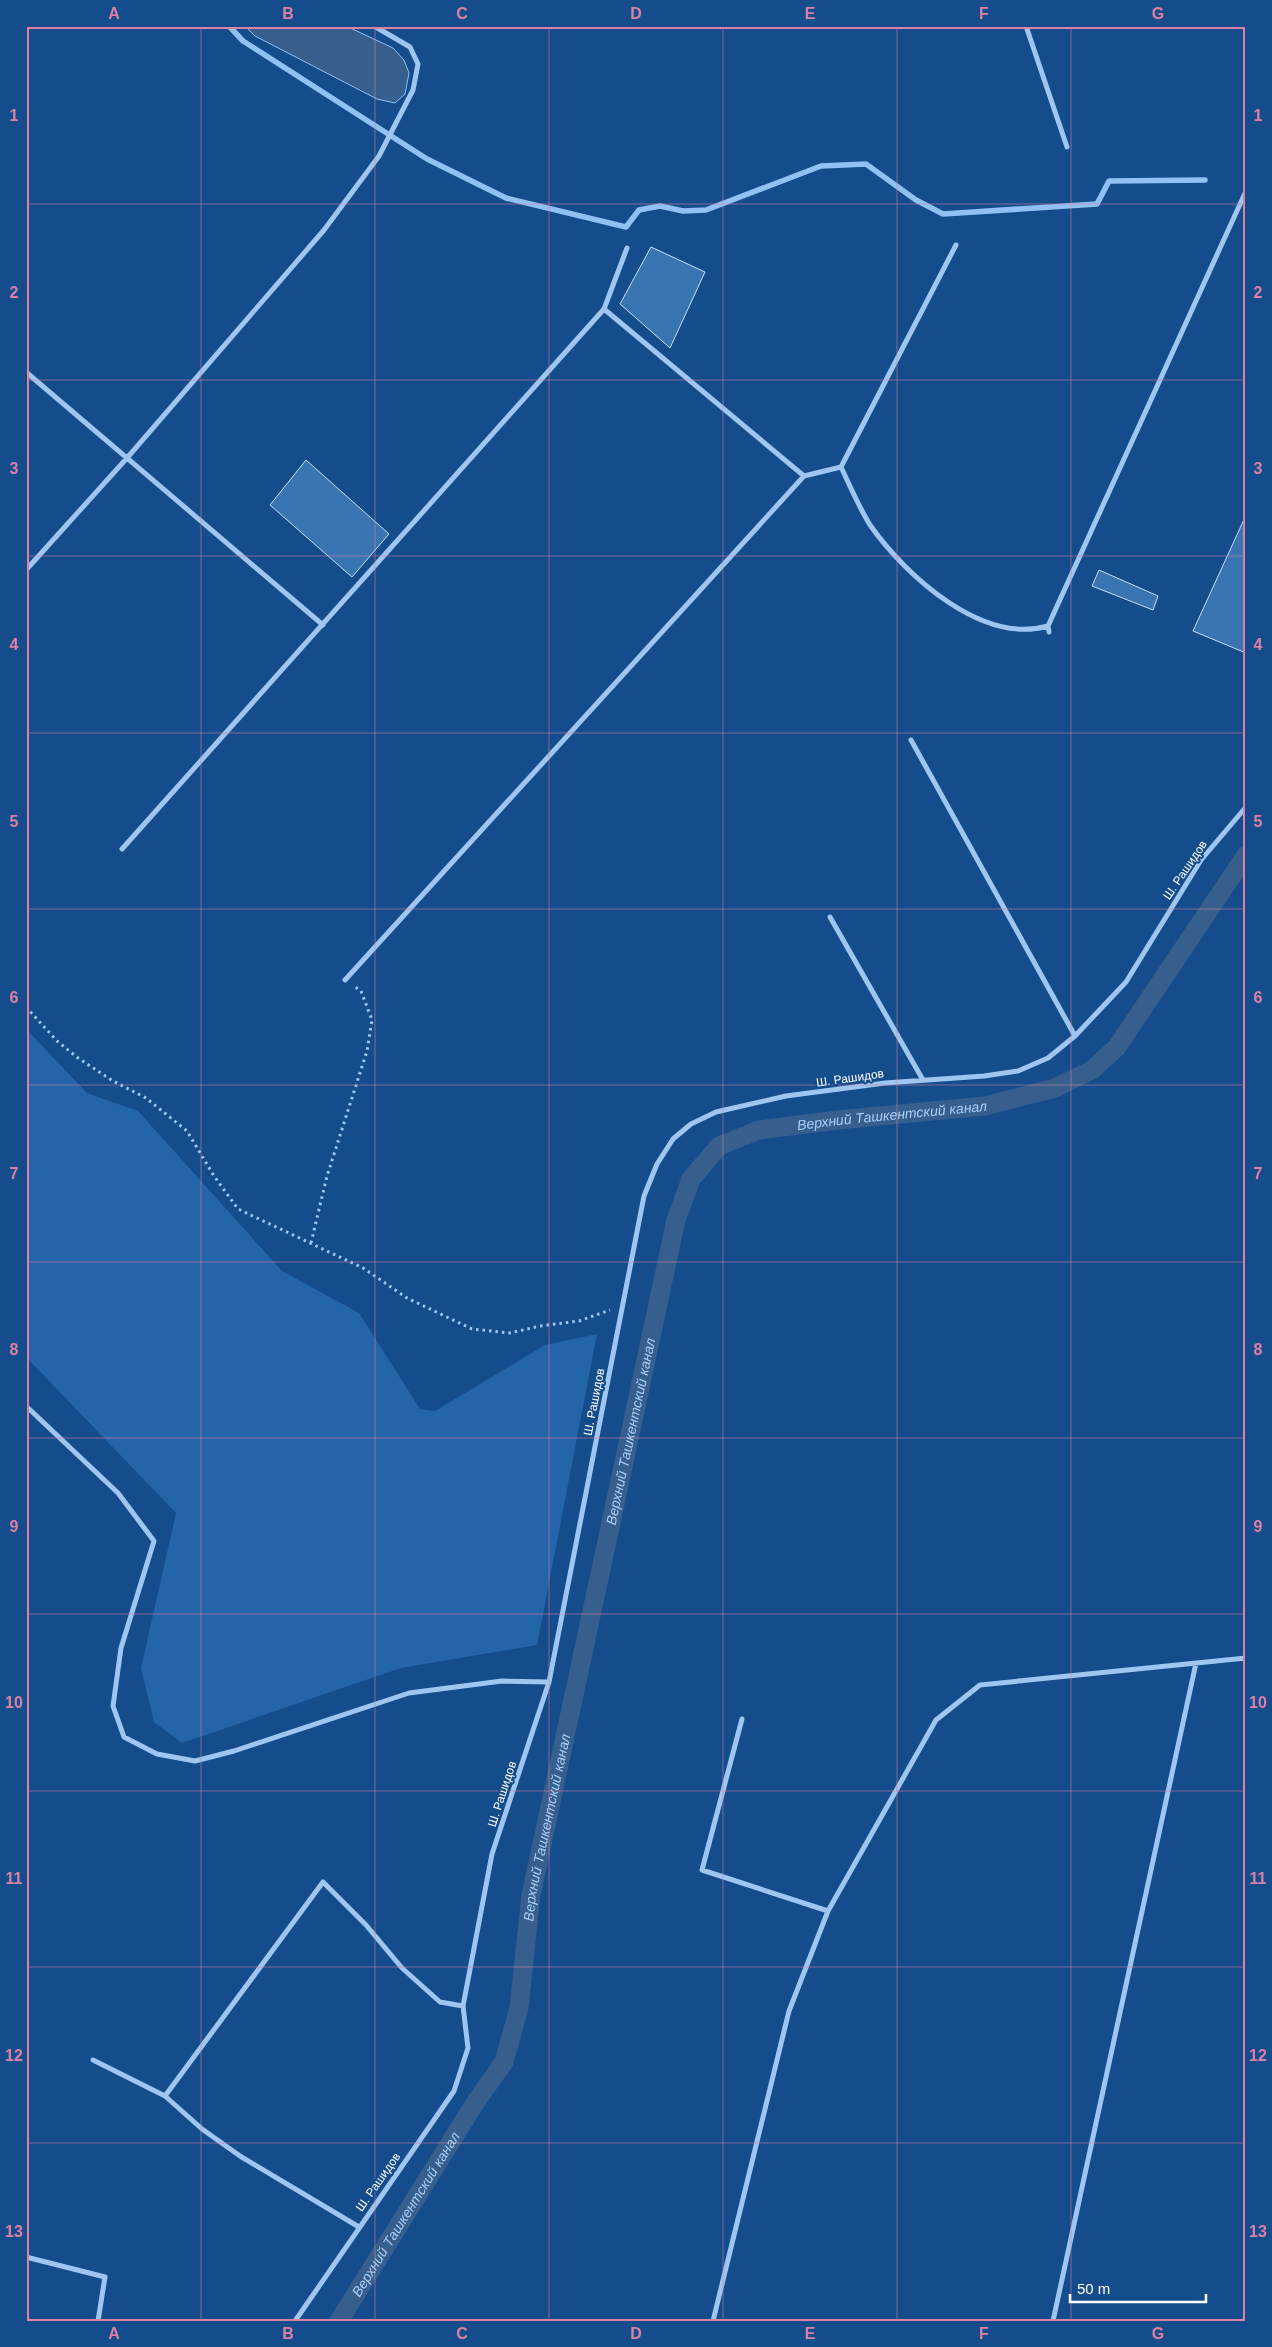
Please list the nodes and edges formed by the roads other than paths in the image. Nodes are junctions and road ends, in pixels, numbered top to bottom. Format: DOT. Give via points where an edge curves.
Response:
graph roads {
  1 [pos="374,26"];
  2 [pos="1026,26"];
  3 [pos="1067,148"];
  4 [pos="1246,191"];
  5 [pos="956,245"];
  6 [pos="627,248"];
  7 [pos="604,309"];
  8 [pos="26,372"];
  9 [pos="127,458"];
  10 [pos="841,467"];
  11 [pos="804,476"];
  12 [pos="26,570"];
  13 [pos="323,625"];
  14 [pos="1048,626"];
  15 [pos="1049,632"];
  16 [pos="911,740"];
  17 [pos="1246,807"];
  18 [pos="122,848"];
  19 [pos="830,917"];
  20 [pos="345,980"];
  21 [pos="1075,1036"];
  22 [pos="923,1080"];
  23 [pos="26,1406"];
  24 [pos="1246,1658"];
  25 [pos="1196,1663"];
  26 [pos="549,1682"];
  27 [pos="742,1719"];
  28 [pos="828,1911"];
  29 [pos="464,2006"];
  30 [pos="93,2060"];
  31 [pos="165,2096"];
  32 [pos="359,2227"];
  33 [pos="26,2257"];
  34 [pos="98,2321"];
  35 [pos="295,2321"];
  36 [pos="713,2321"];
  37 [pos="1053,2321"];
  1 -- 9 [label="street" via="410,47 418,64 413,90 379,156 324,230"];
  2 -- 3 [label="street"];
  4 -- 14 [label="street"];
  5 -- 10 [label="street"];
  6 -- 7 [label="street"];
  7 -- 11 [label="street"];
  7 -- 13 [label="street"];
  8 -- 9 [label="street"];
  9 -- 12 [label="street"];
  9 -- 13 [label="street"];
  10 -- 11 [label="street"];
  10 -- 14 [label="street" via="870,524 933,592 954,607 996,626 1032,630"];
  11 -- 20 [label="street"];
  13 -- 18 [label="street"];
  14 -- 15 [label="street"];
  16 -- 21 [label="street"];
  17 -- 21 [label="street, Ш. Рашидов" via="1201,860 1126,982"];
  19 -- 22 [label="street"];
  21 -- 22 [label="street, Ш. Рашидов" via="1048,1058 1018,1070"];
  22 -- 26 [label="street, Ш. Рашидов" via="786,1096 716,1112 691,1124 673,1138 657,1164 644,1196"];
  23 -- 26 [label="street" via="118,1493 154,1540 121,1648 113,1706 124,1737 157,1754 195,1761 409,1693 502,1681"];
  24 -- 25 [label="street"];
  25 -- 28 [label="street" via="980,1685 936,1720"];
  25 -- 37 [label="street"];
  26 -- 29 [label="street, Ш. Рашидов" via="492,1854"];
  27 -- 28 [label="street" via="702,1870"];
  28 -- 36 [label="street" via="789,2011"];
  29 -- 31 [label="street" via="440,2002 402,1968 366,1925 323,1882"];
  29 -- 32 [label="street, Ш. Рашидов" via="468,2048 454,2091"];
  30 -- 31 [label="street"];
  31 -- 32 [label="street" via="202,2129 240,2156"];
  32 -- 35 [label="street, Ш. Рашидов"];
  33 -- 34 [label="street" via="105,2277"];
}
